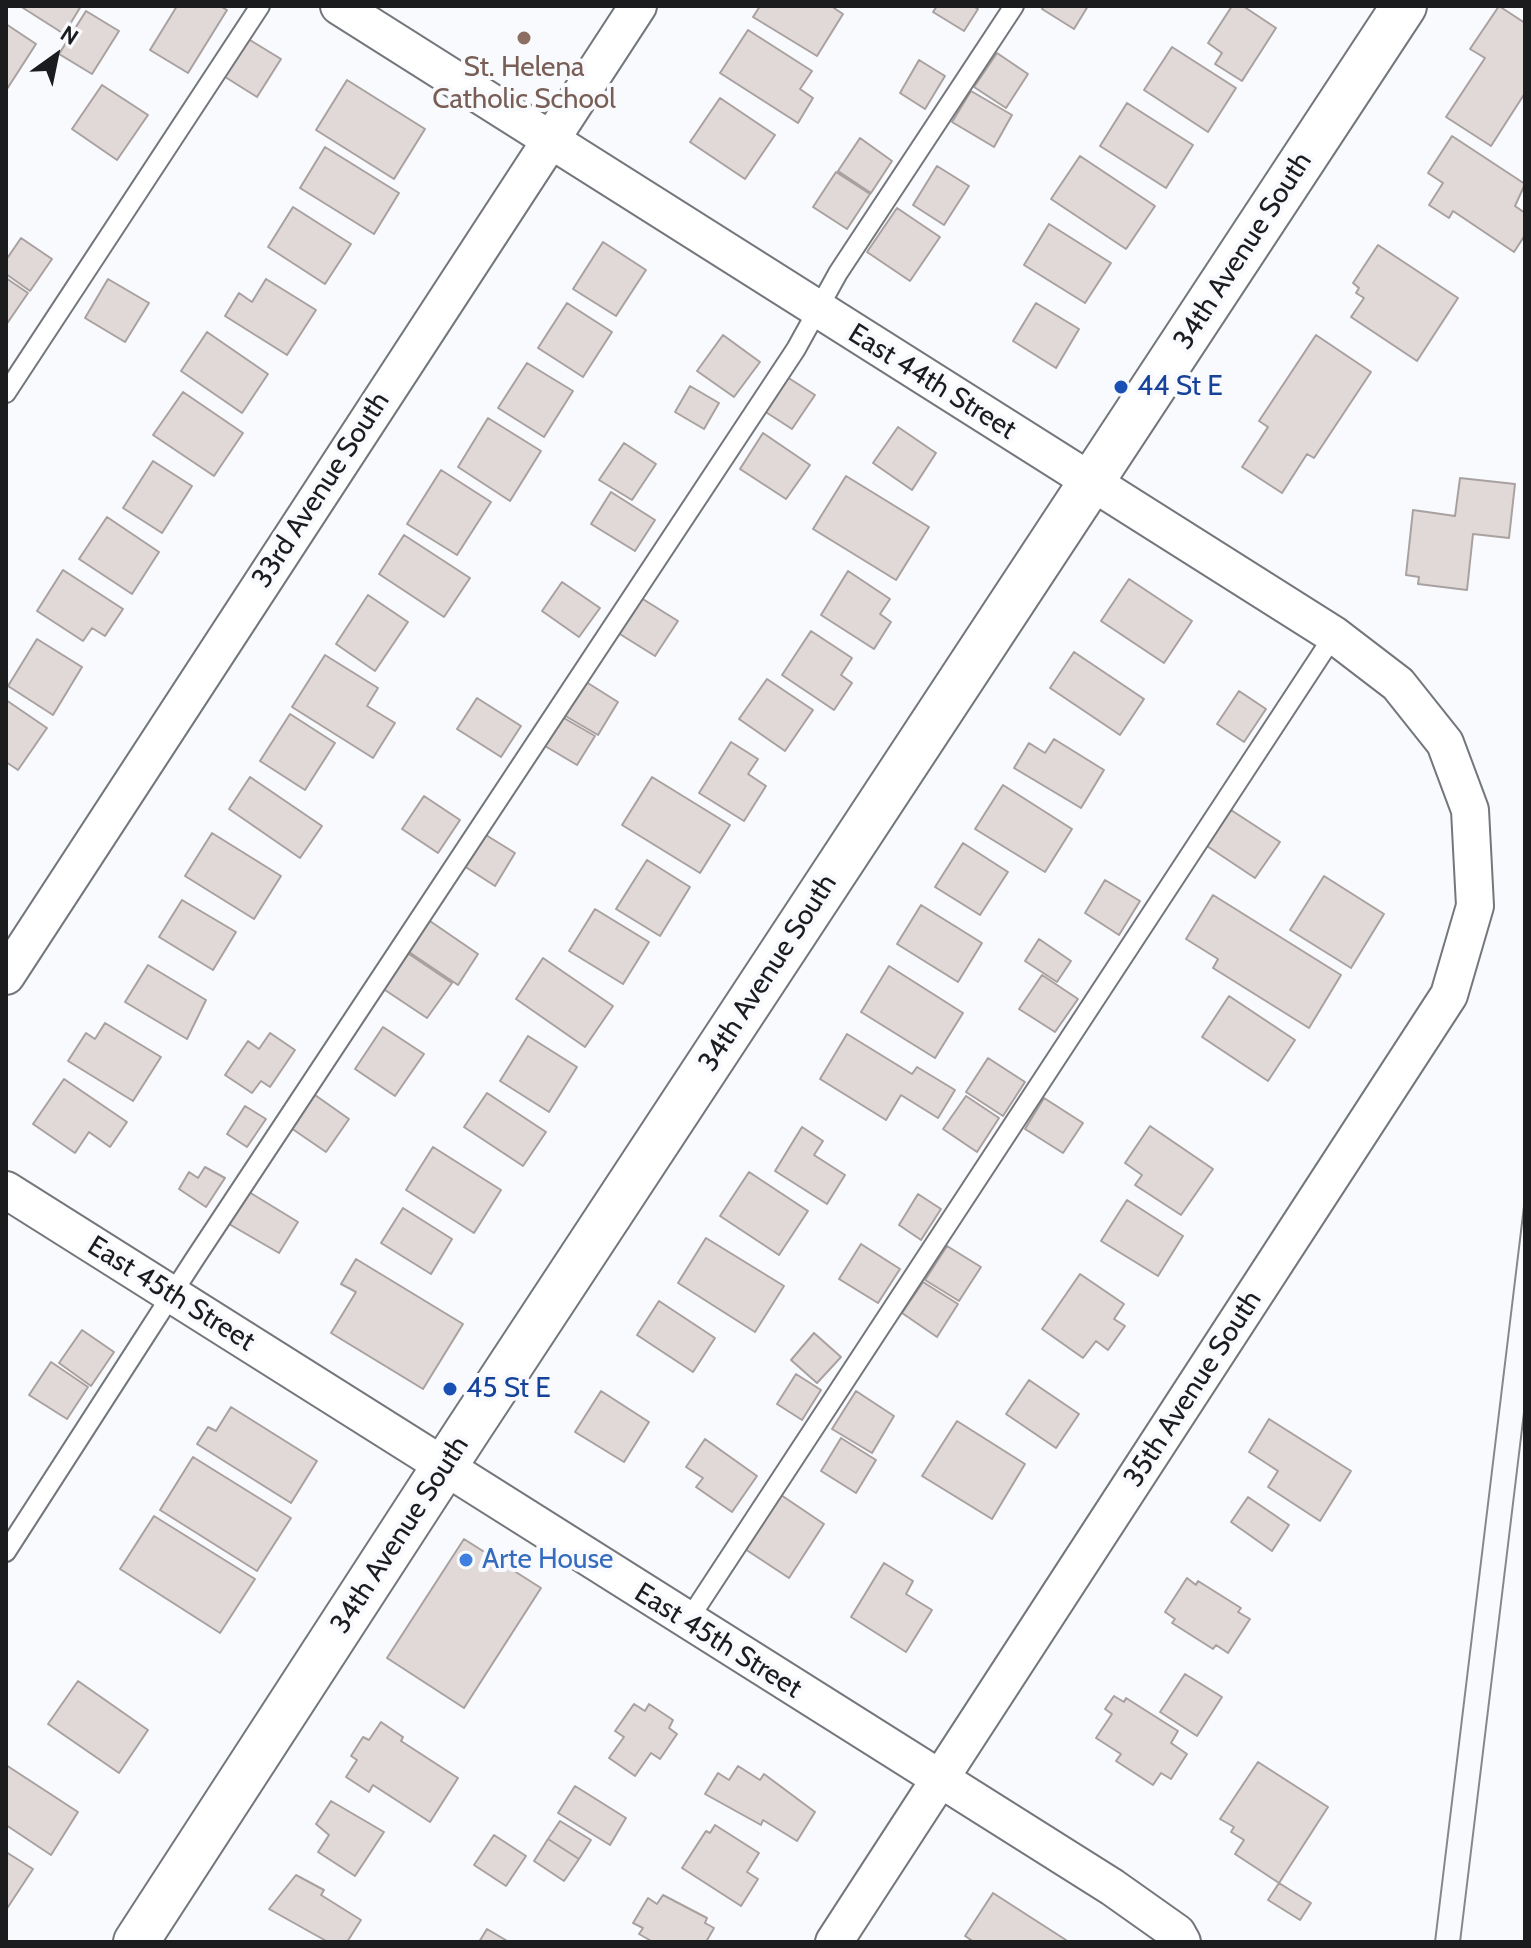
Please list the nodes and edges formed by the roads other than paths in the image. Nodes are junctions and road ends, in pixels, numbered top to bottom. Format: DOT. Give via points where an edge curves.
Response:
graph roads {
  1 [pos="260,6"];
  2 [pos="339,6"];
  3 [pos="638,6"];
  4 [pos="1014,6"];
  5 [pos="1404,6"];
  6 [pos="549,139"];
  7 [pos="818,310"];
  8 [pos="6,393"];
  9 [pos="1090,482"];
  10 [pos="1334,635"];
  11 [pos="1470,810"];
  12 [pos="6,976"];
  13 [pos="6,1190"];
  14 [pos="172,1294"];
  15 [pos="443,1468"];
  16 [pos="6,1552"];
  17 [pos="687,1622"];
  18 [pos="940,1780"];
  19 [pos="136,1942"];
  20 [pos="834,1942"];
  21 [pos="1182,1942"];
  1 -- 8 [label="lane"];
  2 -- 6 [label="street, East 44th Street"];
  3 -- 6 [label="street, 33rd Avenue South"];
  4 -- 7 [label="lane"];
  5 -- 9 [label="street, 34th Avenue South"];
  6 -- 7 [label="street, East 44th Street"];
  6 -- 12 [label="street, 33rd Avenue South"];
  7 -- 9 [label="street, East 44th Street"];
  7 -- 14 [label="lane"];
  9 -- 10 [label="street, East 44th Street"];
  9 -- 15 [label="street, 34th Avenue South"];
  10 -- 11 [label="street, East 44th Street" via="1398,684 1445,743"];
  10 -- 17 [label="lane"];
  11 -- 18 [label="street, 35th Avenue South" via="1475,906 1449,995"];
  13 -- 14 [label="street, East 45th Street"];
  14 -- 15 [label="street, East 45th Street"];
  14 -- 16 [label="lane"];
  15 -- 17 [label="street, East 45th Street"];
  15 -- 19 [label="street, 34th Avenue South"];
  17 -- 18 [label="street, East 45th Street"];
  18 -- 20 [label="street, 35th Avenue South"];
  18 -- 21 [label="street, East 45th Street" via="1112,1887"];
}
